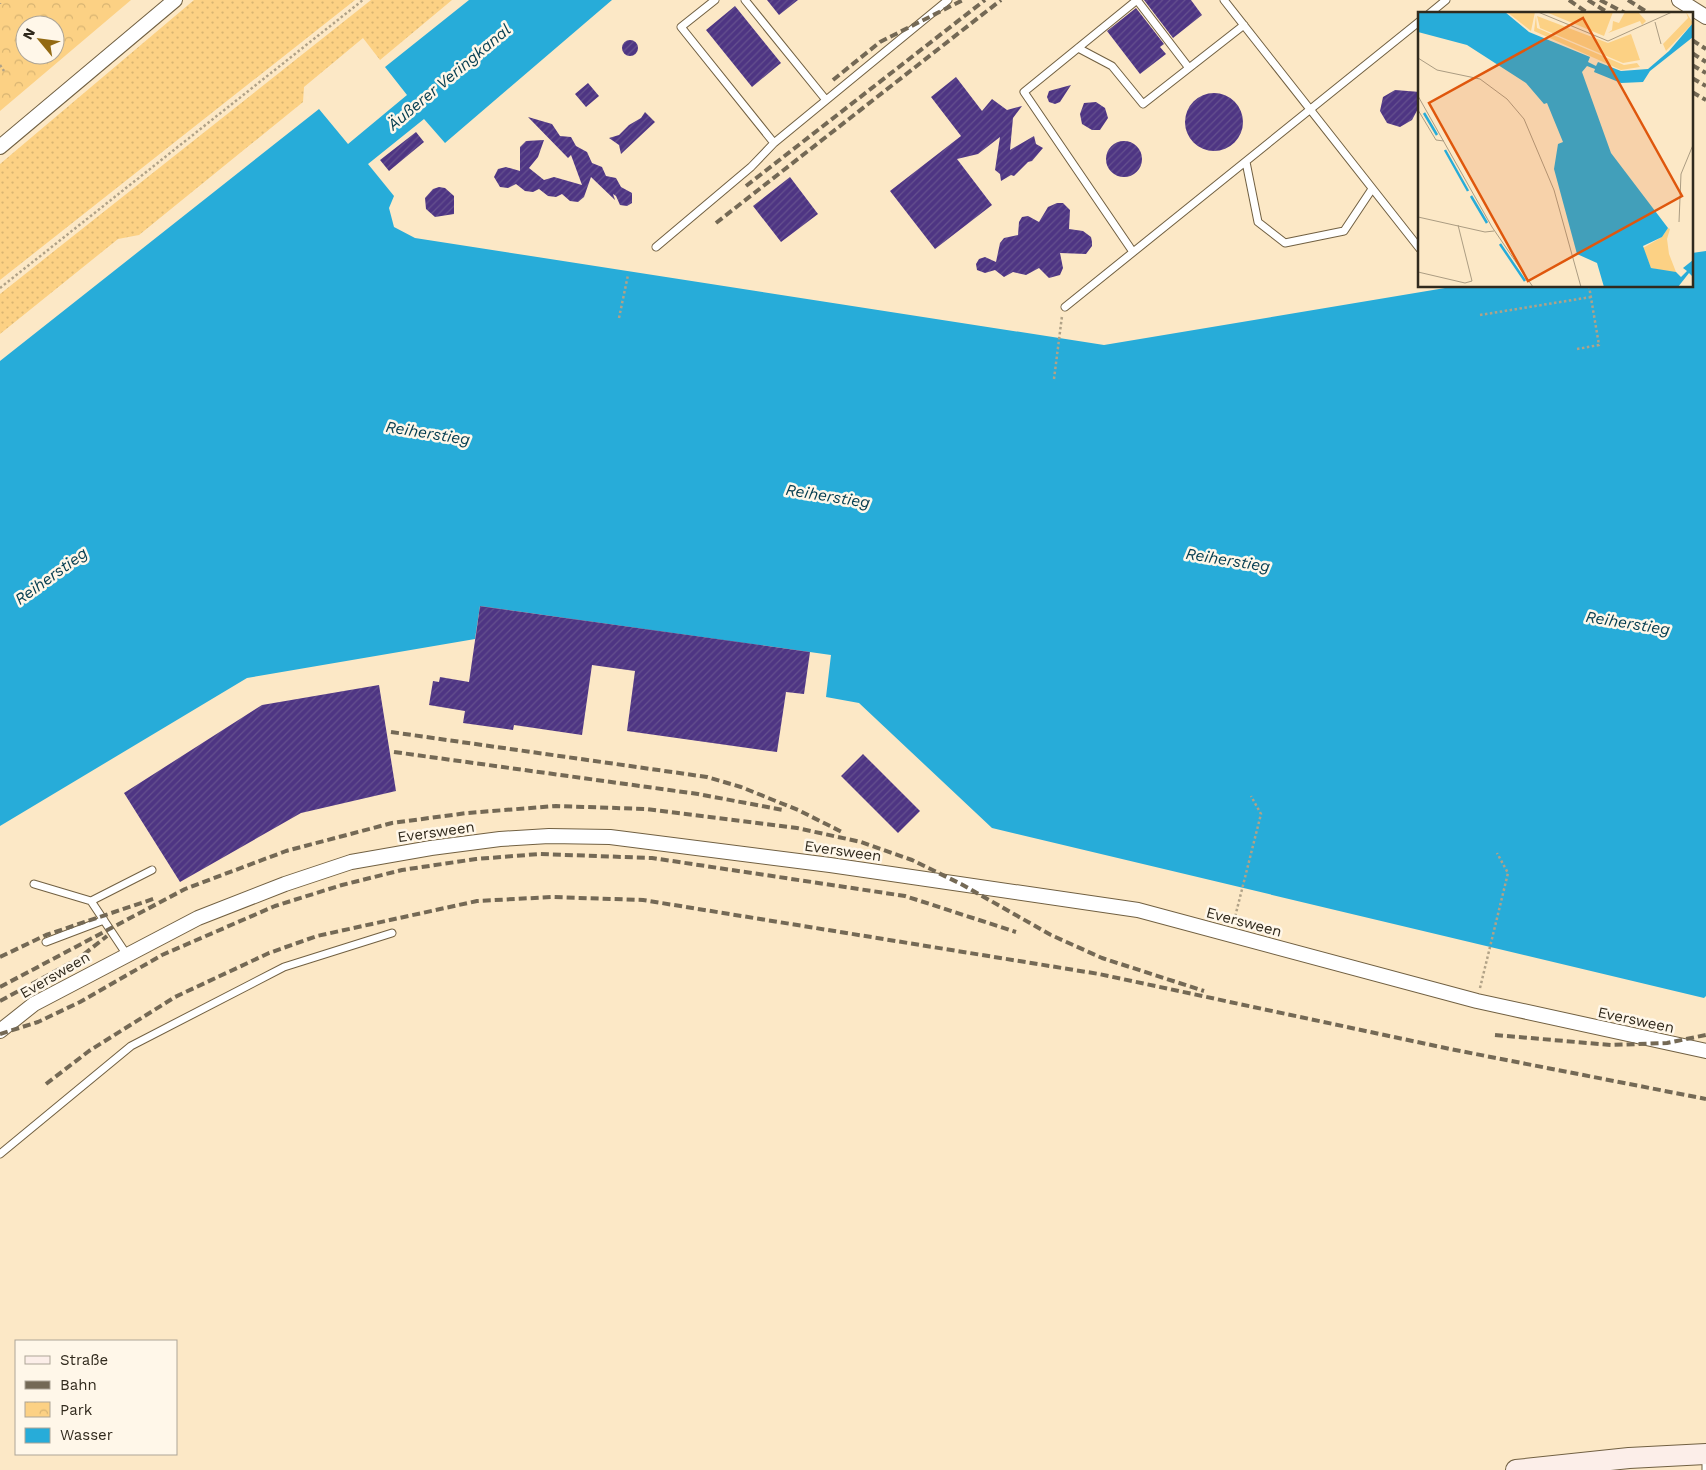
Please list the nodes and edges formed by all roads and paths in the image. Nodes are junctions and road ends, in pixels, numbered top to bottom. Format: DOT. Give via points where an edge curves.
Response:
graph roads {
  1 [pos="175,0"];
  2 [pos="363,0"];
  3 [pos="715,0"];
  4 [pos="746,0"];
  5 [pos="948,0"];
  6 [pos="1137,0"];
  7 [pos="1224,0"];
  8 [pos="1446,0"];
  9 [pos="1679,0"];
  10 [pos="1431,12"];
  11 [pos="1706,17"];
  12 [pos="1418,23"];
  13 [pos="1244,25"];
  14 [pos="1078,48"];
  15 [pos="0,66"];
  16 [pos="1189,68"];
  17 [pos="4,72"];
  18 [pos="826,100"];
  19 [pos="1311,109"];
  20 [pos="774,143"];
  21 [pos="0,147"];
  22 [pos="1246,162"];
  23 [pos="1372,189"];
  24 [pos="656,247"];
  25 [pos="1418,247"];
  26 [pos="1133,252"];
  27 [pos="628,275"];
  28 [pos="0,288"];
  29 [pos="1589,288"];
  30 [pos="1591,297"];
  31 [pos="1065,307"];
  32 [pos="1480,315"];
  33 [pos="619,318"];
  34 [pos="1061,320"];
  35 [pos="1577,349"];
  36 [pos="1054,379"];
  37 [pos="1251,796"];
  38 [pos="1497,854"];
  39 [pos="152,870"];
  40 [pos="34,884"];
  41 [pos="90,901"];
  42 [pos="104,920"];
  43 [pos="392,933"];
  44 [pos="1230,935"];
  45 [pos="46,942"];
  46 [pos="127,955"];
  47 [pos="1477,1001"];
  48 [pos="0,1031"];
  49 [pos="1706,1051"];
  50 [pos="0,1154"];
  51 [pos="1706,1454"];
  52 [pos="1516,1470"];
  53 [pos="1706,1470"];
  1 -- 21 [label="street"];
  2 -- 28 [label="path"];
  3 -- 20 [label="lane" via="681,27"];
  4 -- 18 [label="lane"];
  5 -- 18 [label="lane"];
  6 -- 14 [label="lane"];
  6 -- 16 [label="lane"];
  7 -- 13 [label="lane"];
  8 -- 10 [label="lane"];
  9 -- 11 [label="street"];
  12 -- 19 [label="lane"];
  13 -- 16 [label="lane"];
  13 -- 19 [label="lane"];
  14 -- 16 [label="lane" via="1112,66 1143,104"];
  14 -- 26 [label="lane" via="1024,92"];
  15 -- 17 [label="path"];
  18 -- 20 [label="lane"];
  19 -- 22 [label="lane"];
  19 -- 23 [label="lane"];
  20 -- 24 [label="lane" via="751,167"];
  22 -- 23 [label="lane" via="1258,222 1285,243 1344,231"];
  22 -- 26 [label="lane"];
  23 -- 25 [label="lane"];
  26 -- 31 [label="lane"];
  27 -- 33 [label="path"];
  29 -- 30 [label="path"];
  30 -- 32 [label="path"];
  30 -- 35 [label="path" via="1599,345"];
  34 -- 36 [label="path"];
  37 -- 44 [label="path" via="1260,814"];
  38 -- 47 [label="path" via="1508,874"];
  39 -- 41 [label="lane"];
  40 -- 41 [label="lane"];
  41 -- 42 [label="lane"];
  42 -- 45 [label="lane"];
  42 -- 46 [label="lane"];
  43 -- 50 [label="lane" via="284,967 131,1046"];
  44 -- 46 [label="street, Eversween" via="1138,910 830,864 610,837 549,836 500,839 351,862 206,914"];
  44 -- 47 [label="street, Eversween"];
  46 -- 48 [label="street, Eversween" via="34,1004"];
  47 -- 49 [label="street, Eversween"];
  51 -- 52 [label="main road"];
  51 -- 53 [label="lane"];
}
